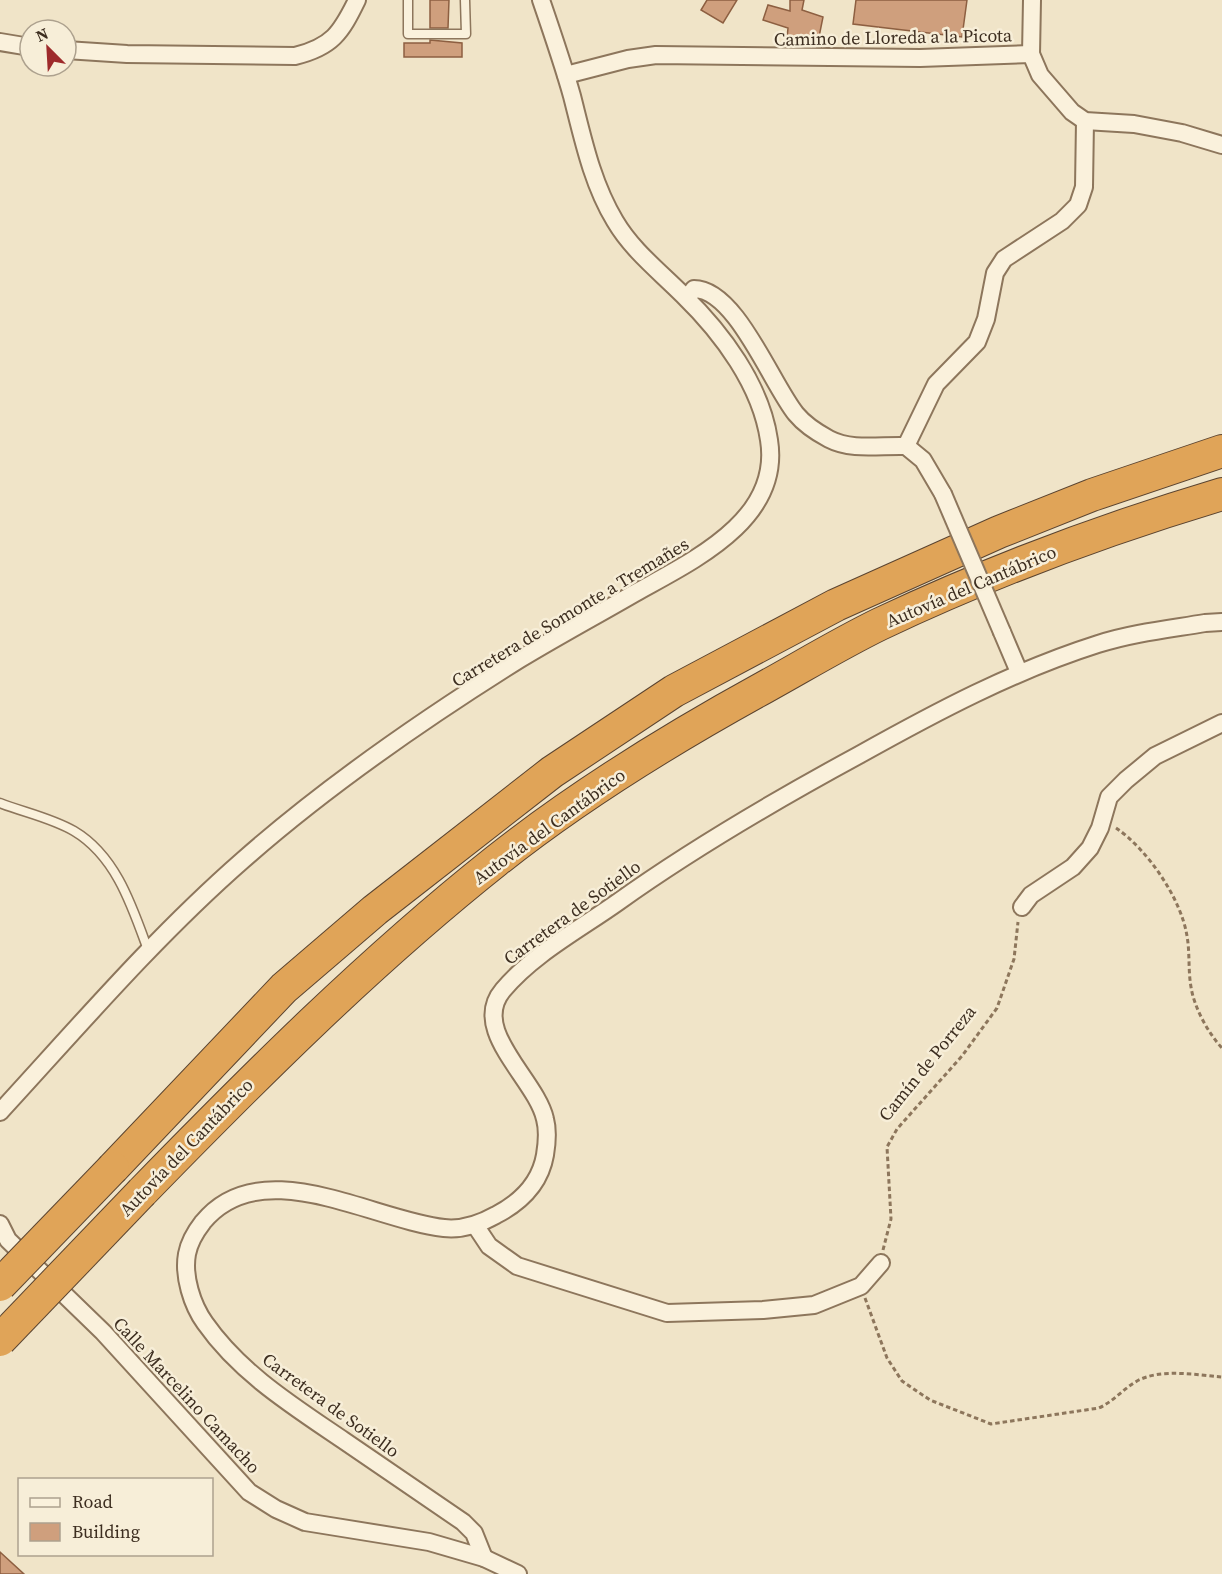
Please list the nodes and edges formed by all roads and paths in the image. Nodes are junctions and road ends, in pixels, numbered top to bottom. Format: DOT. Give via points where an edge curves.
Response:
graph roads {
  1 [pos="357,0"];
  2 [pos="408,0"];
  3 [pos="465,0"];
  4 [pos="541,0"];
  5 [pos="1032,0"];
  6 [pos="0,42"];
  7 [pos="18,45"];
  8 [pos="78,51"];
  9 [pos="1031,54"];
  10 [pos="566,75"];
  11 [pos="1085,121"];
  12 [pos="1222,145"];
  13 [pos="687,298"];
  14 [pos="906,446"];
  15 [pos="1219,451"];
  16 [pos="1222,494"];
  17 [pos="1222,622"];
  18 [pos="1020,672"];
  19 [pos="1222,723"];
  20 [pos="0,803"];
  21 [pos="1102,822"];
  22 [pos="1023,907"];
  23 [pos="148,950"];
  24 [pos="1222,1047"];
  25 [pos="0,1112"];
  26 [pos="0,1224"];
  27 [pos="475,1226"];
  28 [pos="881,1263"];
  29 [pos="0,1285"];
  30 [pos="861,1286"];
  31 [pos="0,1340"];
  32 [pos="1222,1377"];
  33 [pos="484,1558"];
  34 [pos="519,1574"];
  1 -- 8 [label="street" via="334,39 315,51 295,56"];
  2 -- 3 [label="lane" via="408,34 466,34"];
  4 -- 10 [label="street, Carretera de Somonte a Tremañes"];
  5 -- 9 [label="street"];
  6 -- 7 [label="street"];
  9 -- 10 [label="street, Camino de Lloreda a la Picota" via="897,58 656,55 628,58"];
  9 -- 11 [label="street, Camino de Lloreda a la Picota" via="1040,75"];
  10 -- 13 [label="street, Carretera de Somonte a Tremañes" via="593,175 604,201 627,239"];
  11 -- 12 [label="street" via="1134,124"];
  11 -- 14 [label="street" via="1084,187 1078,206 1004,259 995,273 986,320 977,342 936,384"];
  13 -- 14 [label="street" via="701,289 737,320 781,391 809,427 831,440 857,447"];
  13 -- 23 [label="street, Carretera de Somonte a Tremañes" via="728,349 763,410 770,445 767,478 757,502 738,526 708,552 521,658 391,745 243,860"];
  14 -- 18 [label="street, bridge" via="923,460 943,494"];
  15 -- 29 [label="highway, Autovía del Cantábrico, bridge" via="999,532 836,605 674,691 552,772 375,910 284,988"];
  16 -- 31 [label="highway, Autovía del Cantábrico, bridge" via="1008,567 878,625 692,727 594,791 498,860 406,936 266,1065"];
  17 -- 18 [label="street, Carretera de Sotiello" via="1124,637"];
  18 -- 27 [label="street, Carretera de Sotiello" via="941,709 753,813 677,860 507,985 496,999 493,1023 541,1106 548,1142 534,1186 506,1210"];
  19 -- 21 [label="street" via="1176,743 1147,762 1109,797"];
  20 -- 23 [label="lane" via="74,831 105,857 129,898"];
  21 -- 22 [label="street" via="1090,848 1073,867 1031,895"];
  21 -- 24 [label="path" via="1134,840 1175,899 1187,935 1192,992 1210,1032"];
  22 -- 28 [label="path, Camín de Porreza" via="1017,924 1014,959 997,1008 962,1056 902,1122 887,1147 891,1219"];
  23 -- 25 [label="street, Carretera de Somonte a Tremañes"];
  26 -- 33 [label="street, Calle Marcelino Camacho" via="8,1240 103,1332 249,1492 306,1522 429,1542"];
  27 -- 30 [label="street" via="489,1246 517,1266 667,1312 814,1305"];
  27 -- 33 [label="street, Carretera de Sotiello" via="445,1228 307,1193 253,1192 229,1199 198,1229 187,1251 187,1274 193,1302 203,1321 261,1382 463,1522 474,1533"];
  28 -- 30 [label="street"];
  30 -- 32 [label="path" via="887,1358 902,1381 930,1400 991,1424 1099,1408 1115,1401 1140,1379 1158,1374"];
  33 -- 34 [label="street, Calle Marcelino Camacho"];
}
